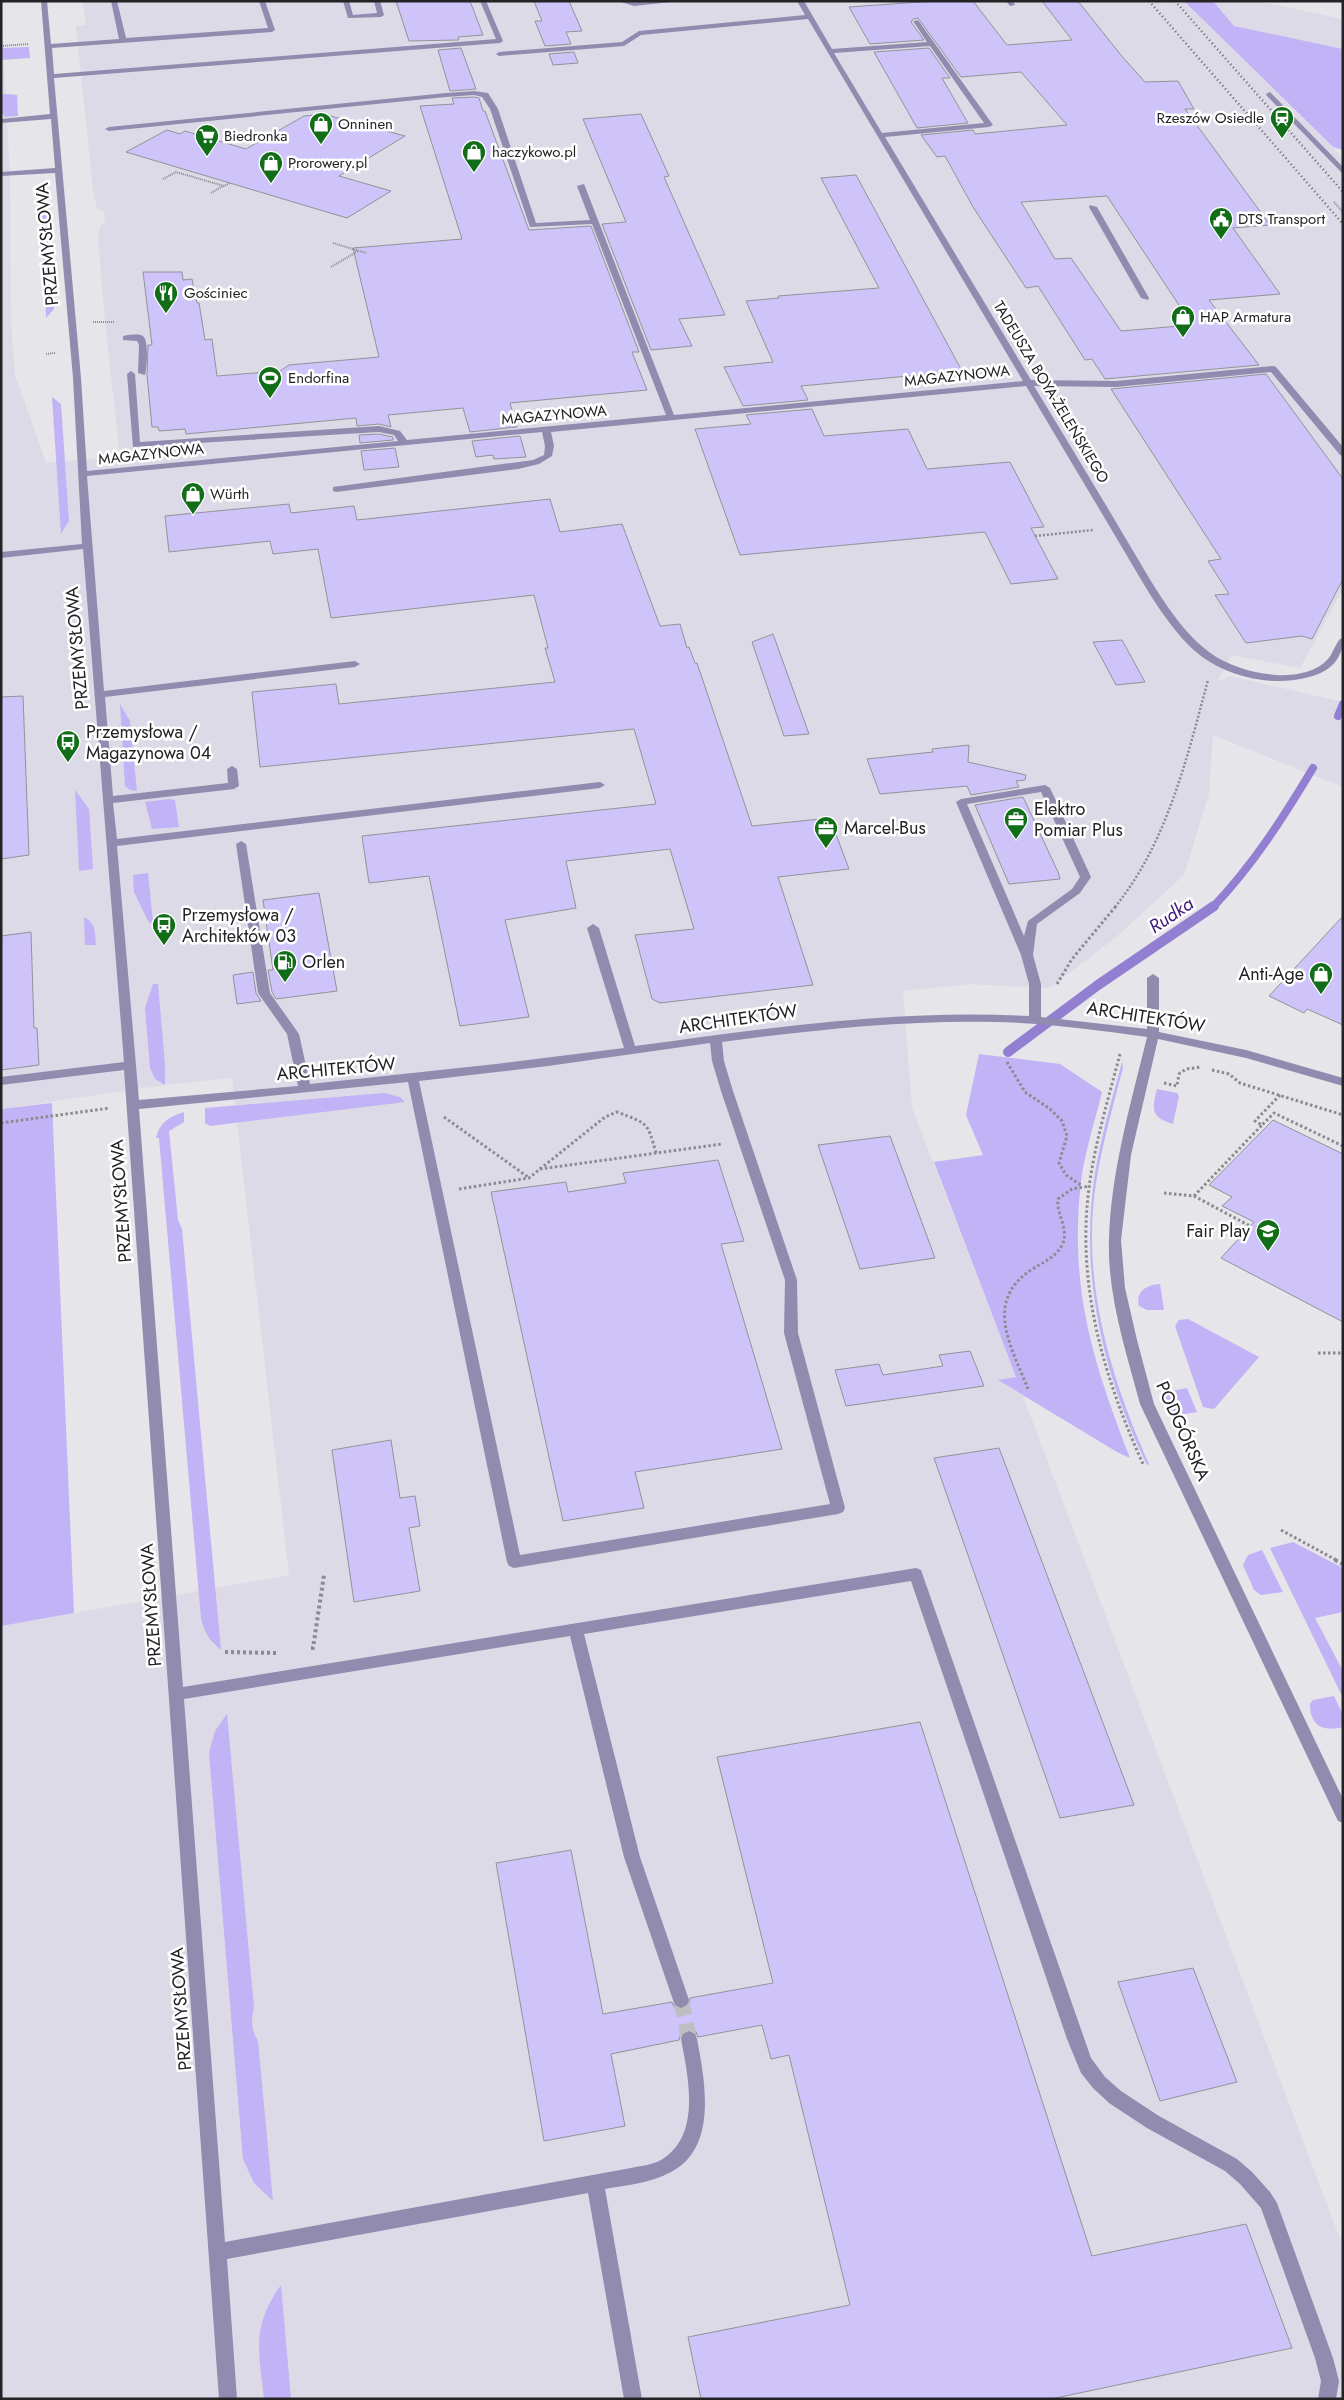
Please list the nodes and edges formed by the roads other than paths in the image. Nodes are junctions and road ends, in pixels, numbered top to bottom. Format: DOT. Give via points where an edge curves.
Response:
graph roads {
  1 [pos="44,1"];
  2 [pos="114,1"];
  3 [pos="262,1"];
  4 [pos="346,1"];
  5 [pos="377,1"];
  6 [pos="483,1"];
  7 [pos="621,1"];
  8 [pos="677,1"];
  9 [pos="800,1"];
  10 [pos="810,17"];
  11 [pos="916,21"];
  12 [pos="123,41"];
  13 [pos="932,44"];
  14 [pos="49,46"];
  15 [pos="830,51"];
  16 [pos="499,54"];
  17 [pos="51,76"];
  18 [pos="1270,94"];
  19 [pos="56,116"];
  20 [pos="1,121"];
  21 [pos="109,129"];
  22 [pos="881,135"];
  23 [pos="60,170"];
  24 [pos="1343,172"];
  25 [pos="1,174"];
  26 [pos="581,186"];
  27 [pos="1092,207"];
  28 [pos="594,222"];
  29 [pos="1145,298"];
  30 [pos="126,338"];
  31 [pos="142,373"];
  32 [pos="131,374"];
  33 [pos="1028,383"];
  34 [pos="671,418"];
  35 [pos="546,430"];
  36 [pos="404,443"];
  37 [pos="1343,453"];
  38 [pos="84,474"];
  39 [pos="336,489"];
  40 [pos="87,546"];
  41 [pos="1,555"];
  42 [pos="1343,641"];
  43 [pos="355,664"];
  44 [pos="100,695"];
  45 [pos="232,769"];
  46 [pos="600,785"];
  47 [pos="108,800"];
  48 [pos="111,843"];
  49 [pos="241,844"];
  50 [pos="593,928"];
  51 [pos="1028,955"];
  52 [pos="1153,978"];
  53 [pos="1035,1020"];
  54 [pos="1153,1034"];
  55 [pos="716,1040"];
  56 [pos="631,1051"];
  57 [pos="130,1064"];
  58 [pos="413,1079"];
  59 [pos="1,1081"];
  60 [pos="1343,1082"];
  61 [pos="305,1089"];
  62 [pos="133,1105"];
  63 [pos="576,1630"];
  64 [pos="176,1694"];
  65 [pos="1343,1816"];
  66 [pos="680,2000"];
  67 [pos="689,2039"];
  68 [pos="595,2183"];
  69 [pos="217,2252"];
  70 [pos="228,2399"];
  71 [pos="633,2399"];
  72 [pos="1327,2399"];
  1 -- 14 [label="street, PRZEMYSŁOWA"];
  2 -- 12 [label="street"];
  3 -- 12 [label="street" via="272,30"];
  4 -- 5 [label="street" via="350,17 381,15"];
  6 -- 17 [label="street" via="500,41"];
  7 -- 8 [label="street" via="634,4"];
  9 -- 10 [label="street, TADEUSZA BOYA-ŻELEŃSKIEGO"];
  10 -- 15 [label="street, TADEUSZA BOYA-ŻELEŃSKIEGO"];
  10 -- 16 [label="street" via="639,33 624,44"];
  11 -- 13 [label="street"];
  12 -- 14 [label="street"];
  13 -- 15 [label="street"];
  13 -- 22 [label="street" via="989,125"];
  14 -- 17 [label="street, PRZEMYSŁOWA"];
  15 -- 22 [label="street, TADEUSZA BOYA-ŻELEŃSKIEGO"];
  17 -- 19 [label="street, PRZEMYSŁOWA"];
  18 -- 24 [label="street"];
  19 -- 20 [label="street"];
  19 -- 23 [label="street, PRZEMYSŁOWA"];
  21 -- 28 [label="street" via="446,94 485,95 494,108 533,225"];
  22 -- 33 [label="street, TADEUSZA BOYA-ŻELEŃSKIEGO"];
  23 -- 25 [label="street"];
  23 -- 38 [label="street, PRZEMYSŁOWA"];
  26 -- 28 [label="street"];
  27 -- 29 [label="street"];
  28 -- 34 [label="street"];
  30 -- 31 [label="street" via="140,338 143,344"];
  32 -- 36 [label="street" via="136,445 379,429 397,432"];
  33 -- 34 [label="street, MAGAZYNOWA"];
  33 -- 37 [label="street, MAGAZYNOWA" via="1116,384 1273,369"];
  33 -- 42 [label="street, TADEUSZA BOYA-ŻELEŃSKIEGO" via="1151,588 1198,646 1223,665 1260,676 1296,678 1329,665"];
  34 -- 35 [label="street, MAGAZYNOWA"];
  35 -- 36 [label="street, MAGAZYNOWA"];
  35 -- 39 [label="street" via="550,451 548,456 536,462"];
  36 -- 38 [label="street, MAGAZYNOWA"];
  38 -- 40 [label="street, PRZEMYSŁOWA"];
  40 -- 41 [label="street"];
  40 -- 44 [label="street, PRZEMYSŁOWA"];
  43 -- 44 [label="street"];
  44 -- 47 [label="street, PRZEMYSŁOWA"];
  45 -- 47 [label="street" via="234,786"];
  46 -- 48 [label="street"];
  47 -- 48 [label="street, PRZEMYSŁOWA"];
  48 -- 57 [label="street, PRZEMYSŁOWA"];
  49 -- 61 [label="street" via="264,993 293,1034"];
  50 -- 56 [label="street"];
  51 -- 51 [label="street" via="961,802 1046,788 1086,877 1076,891 1032,923"];
  51 -- 53 [label="street" via="1035,984"];
  52 -- 54 [label="street, PODGÓRSKA"];
  53 -- 54 [label="street, ARCHITEKTÓW"];
  53 -- 55 [label="street, ARCHITEKTÓW" via="946,1018 871,1022"];
  54 -- 60 [label="street, ARCHITEKTÓW" via="1249,1054"];
  54 -- 65 [label="street, PODGÓRSKA" via="1125,1155 1116,1240 1119,1288 1130,1340 1147,1404"];
  55 -- 56 [label="street, ARCHITEKTÓW"];
  55 -- 58 [label="street" via="718,1061 791,1280 791,1333 838,1508 514,1562"];
  56 -- 58 [label="street, ARCHITEKTÓW"];
  57 -- 59 [label="street"];
  57 -- 62 [label="street, PRZEMYSŁOWA"];
  58 -- 61 [label="street, ARCHITEKTÓW"];
  61 -- 62 [label="street, ARCHITEKTÓW"];
  62 -- 64 [label="street, PRZEMYSŁOWA"];
  63 -- 64 [label="street"];
  63 -- 66 [label="street" via="632,1857"];
  63 -- 72 [label="street" via="916,1574 1087,2068 1107,2090 1129,2107 1232,2166 1254,2184 1268,2203 1324,2358 1330,2381"];
  64 -- 69 [label="street, PRZEMYSŁOWA"];
  67 -- 68 [label="street" via="697,2078 697,2100 691,2137 682,2153 668,2165 649,2172"];
  68 -- 69 [label="street"];
  68 -- 71 [label="street"];
  69 -- 70 [label="street, PRZEMYSŁOWA"];
}
